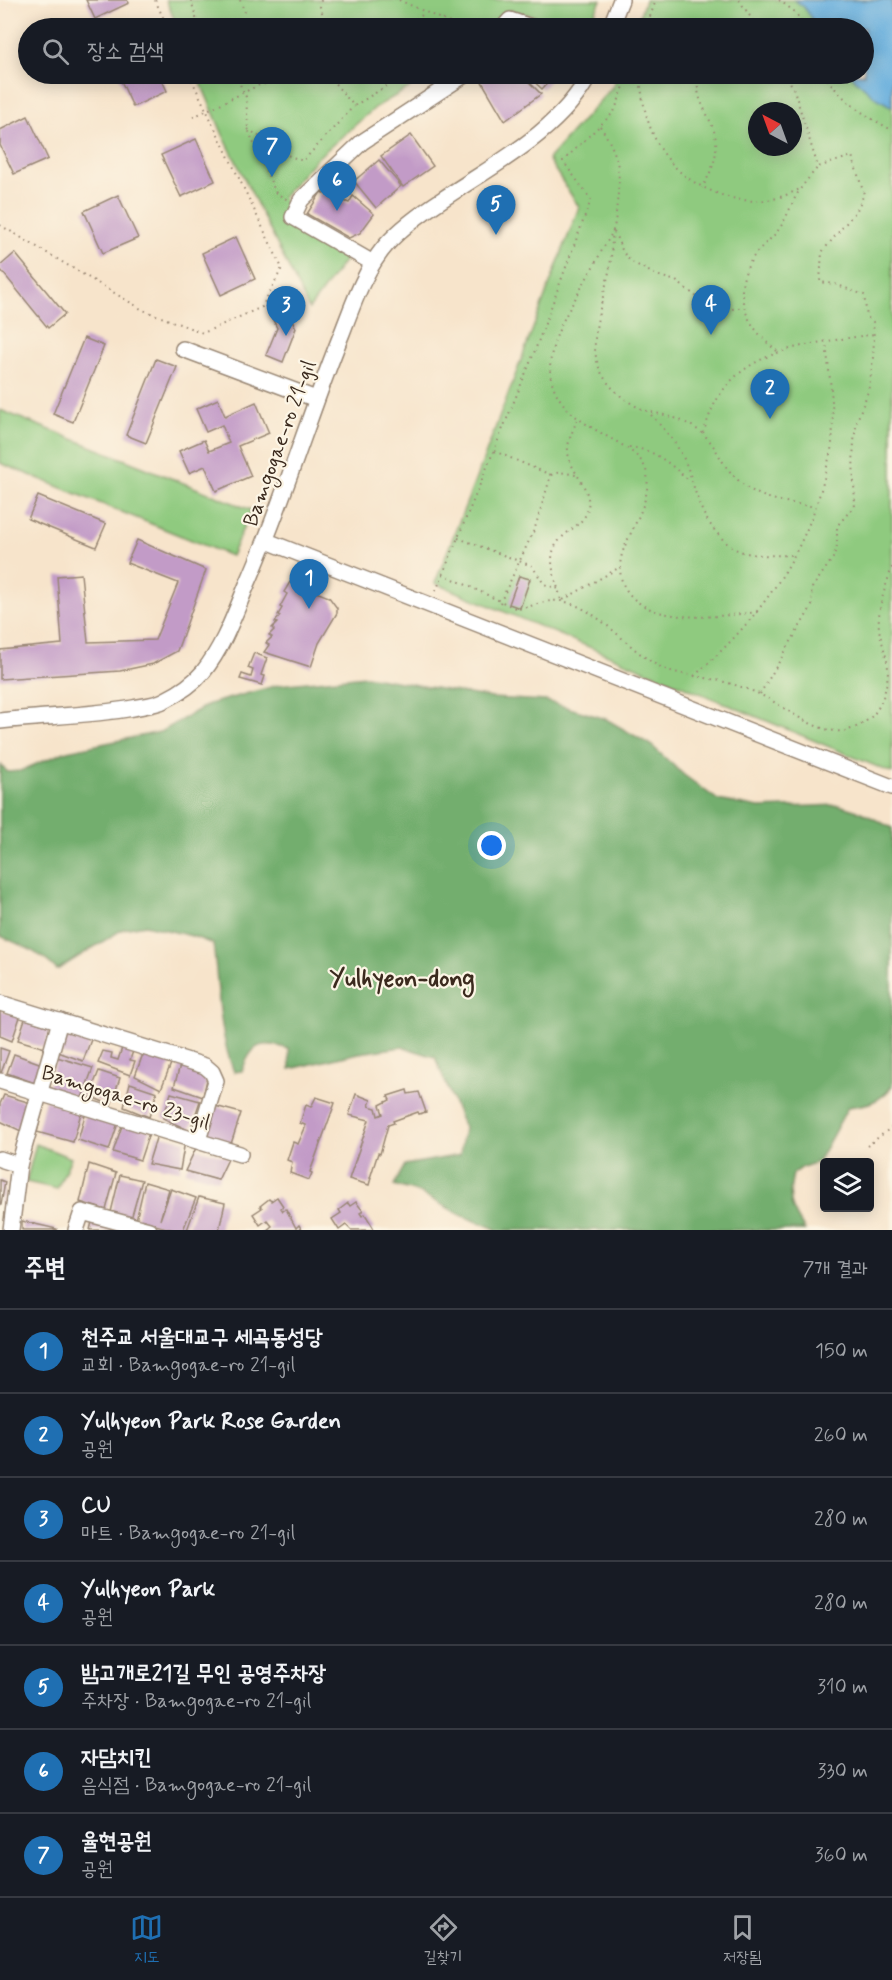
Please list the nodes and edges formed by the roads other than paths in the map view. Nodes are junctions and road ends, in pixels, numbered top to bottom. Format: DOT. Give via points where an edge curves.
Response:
graph roads {
  1 [pos="621,0"];
  2 [pos="614,18"];
  3 [pos="450,84"];
  4 [pos="584,84"];
  5 [pos="373,263"];
  6 [pos="183,349"];
  7 [pos="316,399"];
  8 [pos="267,540"];
  9 [pos="0,721"];
  10 [pos="892,787"];
  11 [pos="0,1003"];
  12 [pos="60,1021"];
  13 [pos="0,1080"];
  14 [pos="41,1093"];
  15 [pos="198,1140"];
  16 [pos="240,1154"];
  17 [pos="0,1159"];
  18 [pos="19,1165"];
  19 [pos="11,1230"];
  20 [pos="76,1230"];
  21 [pos="149,1230"];
  1 -- 2 [label="street"];
  3 -- 5 [label="street" via="362,141 301,200 293,217"];
  4 -- 5 [label="street, Bamgogae-ro 21-gil" via="562,113 527,142 417,217 387,244"];
  5 -- 7 [label="street, Bamgogae-ro 21-gil"];
  6 -- 7 [label="street"];
  7 -- 8 [label="street, Bamgogae-ro 21-gil"];
  8 -- 9 [label="street, Bamgogae-ro 21-gil" via="224,640 202,673 186,688 163,702 110,712"];
  8 -- 10 [label="street"];
  11 -- 12 [label="street"];
  12 -- 14 [label="street"];
  12 -- 15 [label="street" via="205,1066 212,1072 216,1081"];
  13 -- 14 [label="street, Bamgogae-ro 23-gil"];
  14 -- 15 [label="street, Bamgogae-ro 23-gil"];
  14 -- 18 [label="street"];
  15 -- 16 [label="street, Bamgogae-ro 23-gil"];
  17 -- 18 [label="street"];
  18 -- 19 [label="street"];
  20 -- 21 [label="street" via="81,1212"];
}
